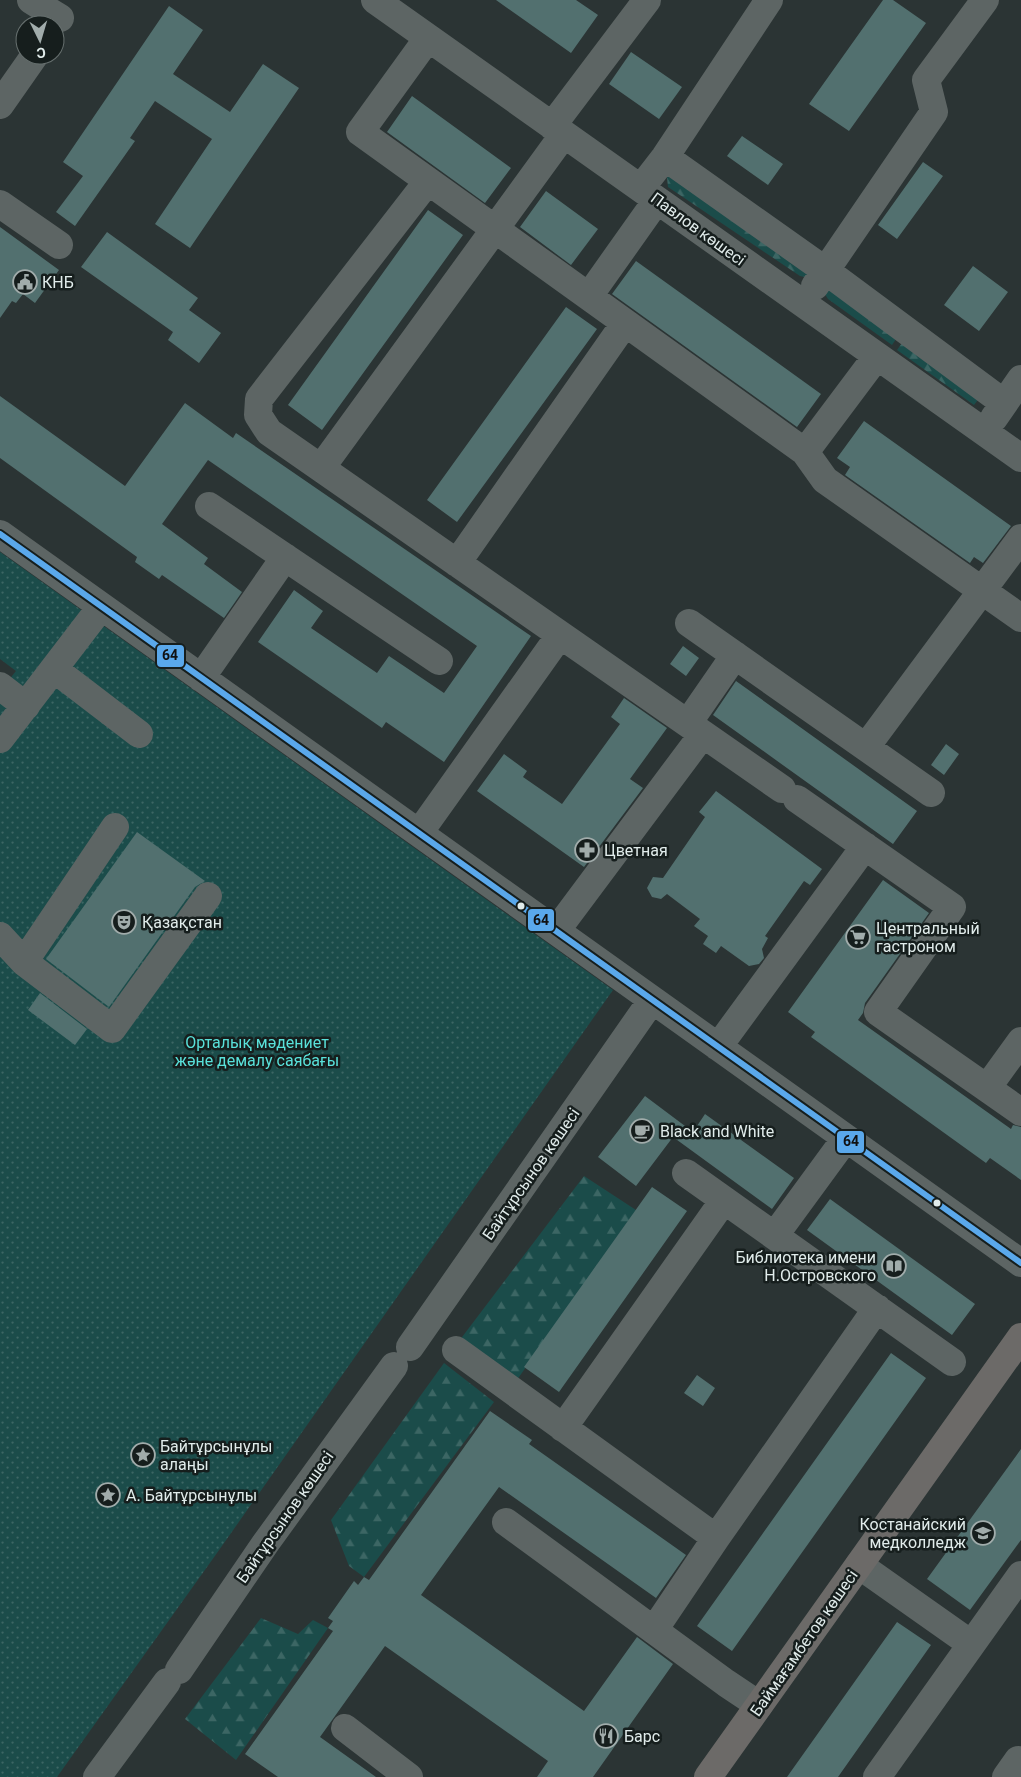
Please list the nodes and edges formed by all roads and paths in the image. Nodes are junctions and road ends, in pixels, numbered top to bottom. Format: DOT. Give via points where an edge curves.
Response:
graph roads {
  1 [pos="31,0"];
  2 [pos="375,0"];
  3 [pos="769,0"];
  4 [pos="985,0"];
  5 [pos="638,3"];
  6 [pos="63,15"];
  7 [pos="428,38"];
  8 [pos="28,65"];
  9 [pos="0,105"];
  10 [pos="558,130"];
  11 [pos="665,157"];
  12 [pos="428,181"];
  13 [pos="649,194"];
  14 [pos="0,204"];
  15 [pos="495,228"];
  16 [pos="58,245"];
  17 [pos="826,271"];
  18 [pos="589,296"];
  19 [pos="802,303"];
  20 [pos="625,322"];
  21 [pos="907,331"];
  22 [pos="881,358"];
  23 [pos="1021,378"];
  24 [pos="1004,403"];
  25 [pos="984,432"];
  26 [pos="805,452"];
  27 [pos="1021,458"];
  28 [pos="321,468"];
  29 [pos="209,506"];
  30 [pos="0,534"];
  31 [pos="1021,538"];
  32 [pos="286,557"];
  33 [pos="457,563"];
  34 [pos="982,591"];
  35 [pos="102,607"];
  36 [pos="1021,618"];
  37 [pos="689,623"];
  38 [pos="560,635"];
  39 [pos="735,655"];
  40 [pos="439,661"];
  41 [pos="54,669"];
  42 [pos="201,678"];
  43 [pos="0,686"];
  44 [pos="26,706"];
  45 [pos="695,728"];
  46 [pos="139,734"];
  47 [pos="0,739"];
  48 [pos="866,748"];
  49 [pos="931,793"];
  50 [pos="116,828"];
  51 [pos="419,833"];
  52 [pos="865,846"];
  53 [pos="208,896"];
  54 [pos="556,931"];
  55 [pos="0,936"];
  56 [pos="24,962"];
  57 [pos="652,1000"];
  58 [pos="1021,1041"];
  59 [pos="718,1047"];
  60 [pos="987,1088"];
  61 [pos="1021,1112"];
  62 [pos="846,1138"];
  63 [pos="686,1172"];
  64 [pos="724,1200"];
  65 [pos="775,1235"];
  66 [pos="1021,1263"];
  67 [pos="877,1308"];
  68 [pos="1021,1337"];
  69 [pos="456,1350"];
  70 [pos="952,1362"];
  71 [pos="563,1428"];
  72 [pos="506,1522"];
  73 [pos="716,1538"];
  74 [pos="859,1565"];
  75 [pos="1021,1575"];
  76 [pos="654,1630"];
  77 [pos="972,1644"];
  78 [pos="760,1705"];
  79 [pos="345,1728"];
  80 [pos="97,1777"];
  81 [pos="409,1777"];
  82 [pos="708,1777"];
  83 [pos="877,1777"];
  1 -- 6 [label="street"];
  2 -- 7 [label="street, Павлов көшесі"];
  3 -- 11 [label="street"];
  4 -- 17 [label="street" via="926,80 934,112"];
  5 -- 10 [label="street"];
  7 -- 10 [label="street, Павлов көшесі"];
  7 -- 12 [label="street" via="360,132"];
  8 -- 9 [label="street"];
  10 -- 13 [label="street, Павлов көшесі"];
  10 -- 15 [label="street"];
  11 -- 13 [label="street"];
  11 -- 17 [label="street"];
  12 -- 15 [label="street"];
  12 -- 28 [label="street" via="259,399 258,415 269,432"];
  13 -- 18 [label="street"];
  13 -- 19 [label="street, Павлов көшесі"];
  14 -- 16 [label="street"];
  15 -- 18 [label="street"];
  15 -- 28 [label="street"];
  17 -- 19 [label="street"];
  17 -- 21 [label="street"];
  18 -- 20 [label="street"];
  19 -- 22 [label="street, Павлов көшесі"];
  20 -- 26 [label="street"];
  20 -- 33 [label="street"];
  21 -- 22 [label="street"];
  21 -- 24 [label="street"];
  22 -- 25 [label="street, Павлов көшесі"];
  22 -- 26 [label="street"];
  23 -- 24 [label="street"];
  24 -- 25 [label="street"];
  25 -- 27 [label="street, Павлов көшесі"];
  26 -- 34 [label="street" via="825,480"];
  28 -- 33 [label="street"];
  29 -- 32 [label="street"];
  30 -- 35 [label="street"];
  31 -- 34 [label="street"];
  32 -- 40 [label="street"];
  32 -- 42 [label="street"];
  33 -- 38 [label="street"];
  34 -- 36 [label="street"];
  34 -- 48 [label="street"];
  35 -- 41 [label="street"];
  35 -- 42 [label="street"];
  37 -- 39 [label="street"];
  38 -- 45 [label="street"];
  38 -- 51 [label="street"];
  39 -- 45 [label="street"];
  39 -- 48 [label="street"];
  41 -- 44 [label="street"];
  41 -- 46 [label="street"];
  42 -- 51 [label="street"];
  43 -- 44 [label="street"];
  44 -- 47 [label="street"];
  45 -- 52 [label="street"];
  45 -- 54 [label="street"];
  48 -- 49 [label="street"];
  50 -- 56 [label="street"];
  51 -- 54 [label="street"];
  52 -- 59 [label="street"];
  52 -- 60 [label="street" via="952,907 878,1012"];
  53 -- 56 [label="street" via="112,1030"];
  54 -- 57 [label="street"];
  55 -- 56 [label="street"];
  57 -- 59 [label="street"];
  57 -- 80 [label="street, Байтұрсынов көшесі" via="402,1357 174,1676"];
  58 -- 60 [label="street"];
  59 -- 62 [label="street"];
  60 -- 61 [label="street"];
  62 -- 65 [label="street"];
  62 -- 66 [label="street"];
  63 -- 64 [label="street"];
  64 -- 65 [label="street"];
  64 -- 71 [label="street"];
  65 -- 67 [label="street"];
  67 -- 70 [label="street"];
  67 -- 73 [label="street"];
  68 -- 74 [label="main road, Баймағамбетов көшесі"];
  69 -- 71 [label="street"];
  71 -- 73 [label="street"];
  72 -- 76 [label="street"];
  73 -- 76 [label="street"];
  74 -- 77 [label="street"];
  74 -- 78 [label="main road, Баймағамбетов көшесі"];
  75 -- 77 [label="street"];
  76 -- 78 [label="street"];
  77 -- 83 [label="street"];
  78 -- 82 [label="main road, Баймағамбетов көшесі"];
  79 -- 81 [label="street"];
}
